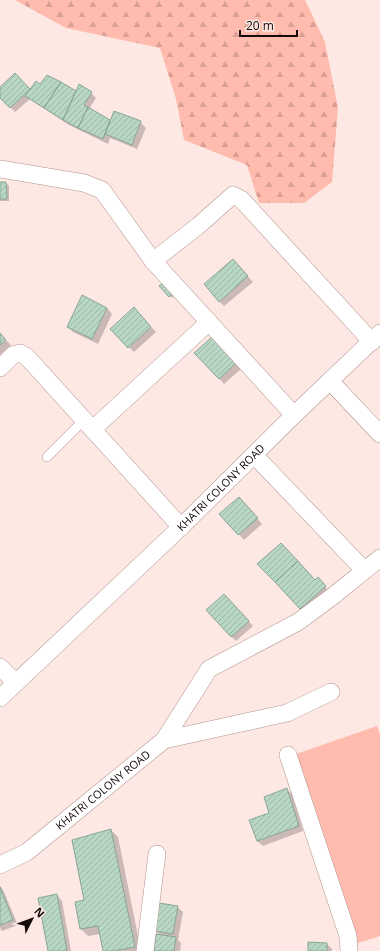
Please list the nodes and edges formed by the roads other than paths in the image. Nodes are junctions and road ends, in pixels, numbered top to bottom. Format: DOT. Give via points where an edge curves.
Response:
graph roads {
  1 [pos="0,169"];
  2 [pos="153,261"];
  3 [pos="209,322"];
  4 [pos="376,338"];
  5 [pos="0,368"];
  6 [pos="330,382"];
  7 [pos="294,415"];
  8 [pos="89,424"];
  9 [pos="380,434"];
  10 [pos="254,455"];
  11 [pos="47,457"];
  12 [pos="181,526"];
  13 [pos="380,558"];
  14 [pos="364,570"];
  15 [pos="0,667"];
  16 [pos="16,683"];
  17 [pos="331,692"];
  18 [pos="0,698"];
  19 [pos="164,740"];
  20 [pos="288,755"];
  21 [pos="157,854"];
  22 [pos="0,865"];
  23 [pos="145,951"];
  24 [pos="349,951"];
  1 -- 2 [label="street" via="84,182 102,190"];
  2 -- 3 [label="street"];
  2 -- 4 [label="street" via="233,195 241,199"];
  3 -- 7 [label="street"];
  3 -- 8 [label="street"];
  4 -- 6 [label="street, KHATRI COLONY ROAD"];
  5 -- 8 [label="street, KHATRI COLONY ROAD" via="13,355 20,353 27,357"];
  6 -- 7 [label="street, KHATRI COLONY ROAD"];
  6 -- 9 [label="street"];
  7 -- 10 [label="street, KHATRI COLONY ROAD"];
  8 -- 11 [label="lane"];
  8 -- 12 [label="street, KHATRI COLONY ROAD"];
  10 -- 12 [label="street, KHATRI COLONY ROAD"];
  10 -- 14 [label="street"];
  12 -- 16 [label="street"];
  13 -- 14 [label="street, KHATRI COLONY ROAD"];
  14 -- 19 [label="street, KHATRI COLONY ROAD" via="298,622 209,669"];
  15 -- 16 [label="street"];
  16 -- 18 [label="street"];
  17 -- 19 [label="street" via="287,713"];
  19 -- 22 [label="street, KHATRI COLONY ROAD" via="27,852"];
  20 -- 24 [label="street" via="348,936"];
  21 -- 23 [label="street"];
}
